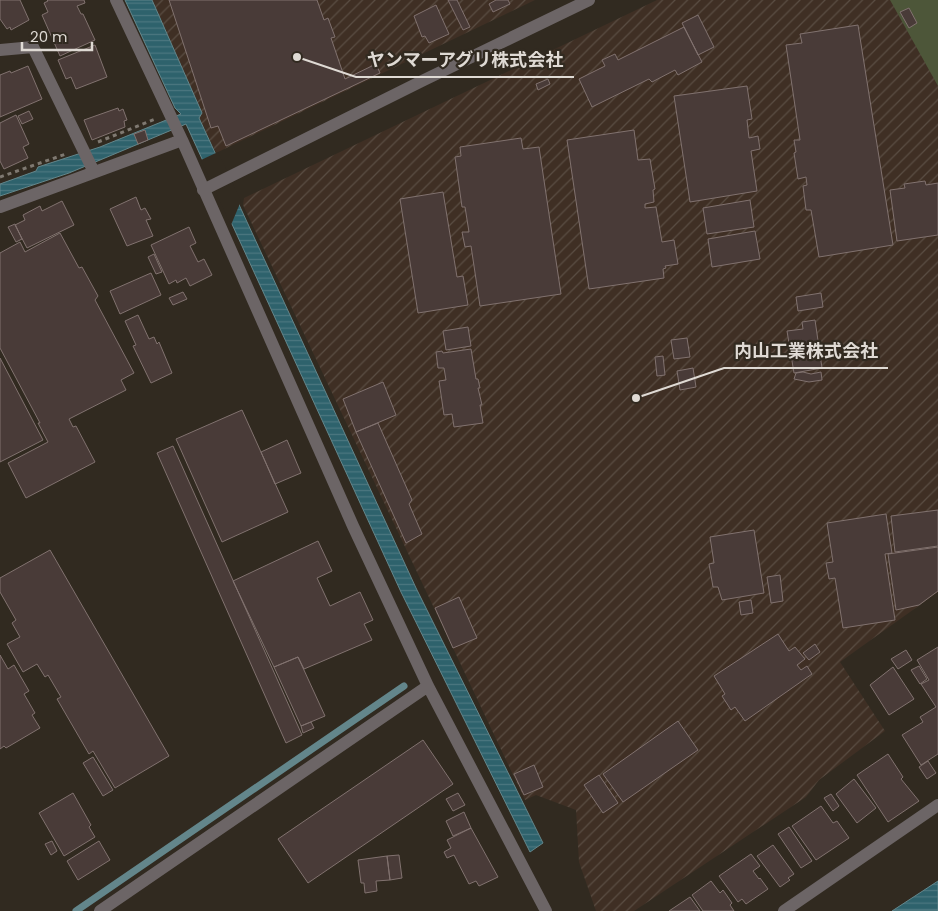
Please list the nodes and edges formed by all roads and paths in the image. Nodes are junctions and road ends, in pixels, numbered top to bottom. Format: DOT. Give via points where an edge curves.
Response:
graph roads {
  1 [pos="116,0"];
  2 [pos="588,0"];
  3 [pos="0,50"];
  4 [pos="179,135"];
  5 [pos="93,170"];
  6 [pos="204,190"];
  7 [pos="0,207"];
  8 [pos="428,686"];
  9 [pos="938,805"];
  10 [pos="100,911"];
  11 [pos="546,911"];
  12 [pos="784,911"];
  1 -- 4 [label="street"];
  2 -- 6 [label="street"];
  3 -- 5 [label="street" via="33,47"];
  4 -- 5 [label="street"];
  4 -- 6 [label="street"];
  5 -- 7 [label="street"];
  6 -- 8 [label="street"];
  8 -- 10 [label="street"];
  8 -- 11 [label="street"];
  9 -- 12 [label="street"];
}
